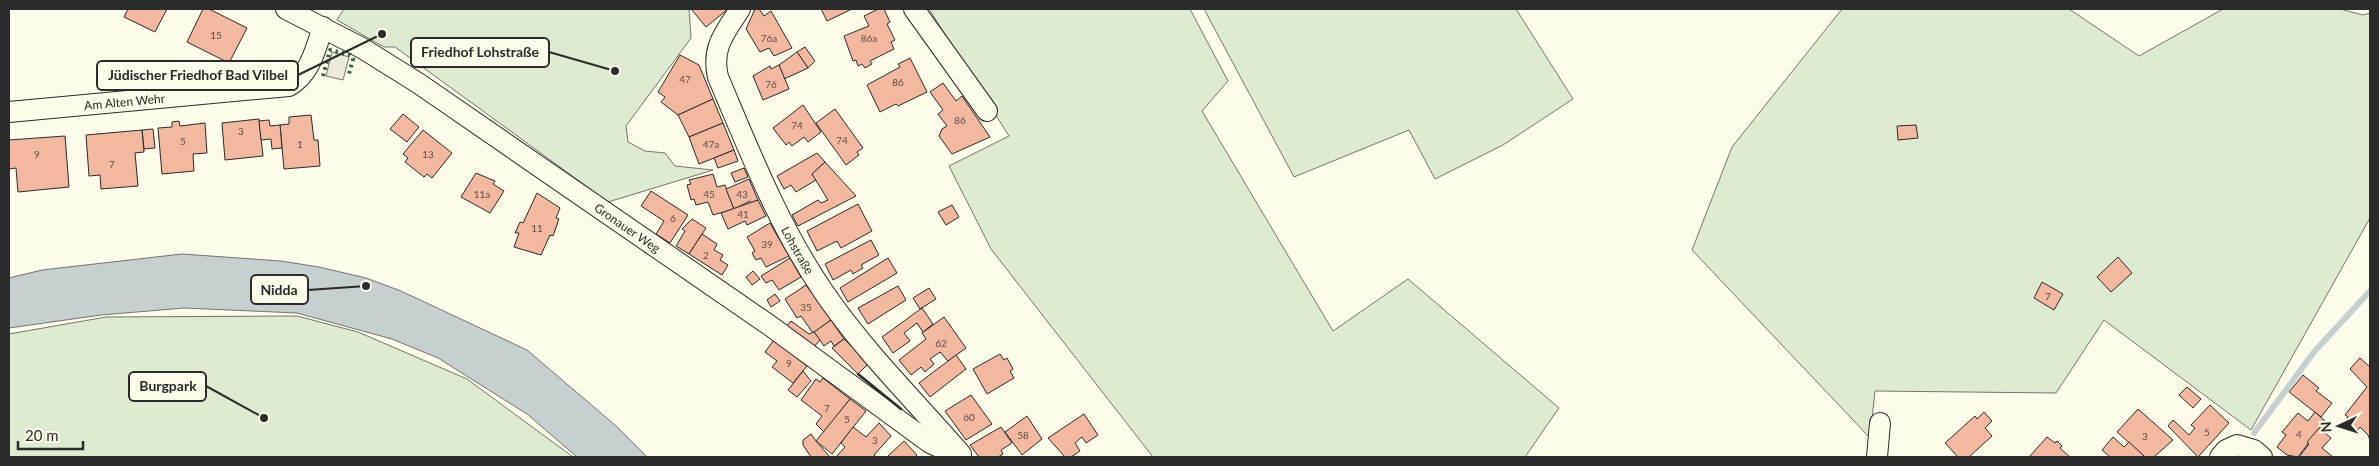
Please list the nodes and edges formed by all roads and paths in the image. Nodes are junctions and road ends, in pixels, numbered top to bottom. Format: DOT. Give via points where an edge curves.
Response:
graph roads {
  1 [pos="286,9"];
  2 [pos="740,9"];
  3 [pos="914,9"];
  4 [pos="323,27"];
  5 [pos="987,111"];
  6 [pos="9,112"];
  7 [pos="1880,423"];
  8 [pos="962,457"];
  9 [pos="1877,457"];
  10 [pos="2220,457"];
  11 [pos="2262,457"];
  1 -- 4 [label="street, Gronauer Weg"];
  2 -- 8 [label="street, Lohstraße" via="716,48 715,64 782,223 842,318"];
  3 -- 5 [label="street"];
  4 -- 6 [label="street, Am Alten Wehr" via="308,68 299,80 289,86"];
  4 -- 8 [label="street, Gronauer Weg" via="418,83 768,325 930,443"];
  7 -- 9 [label="street"];
  10 -- 11 [label="street" via="2237,445 2254,450"];
}
